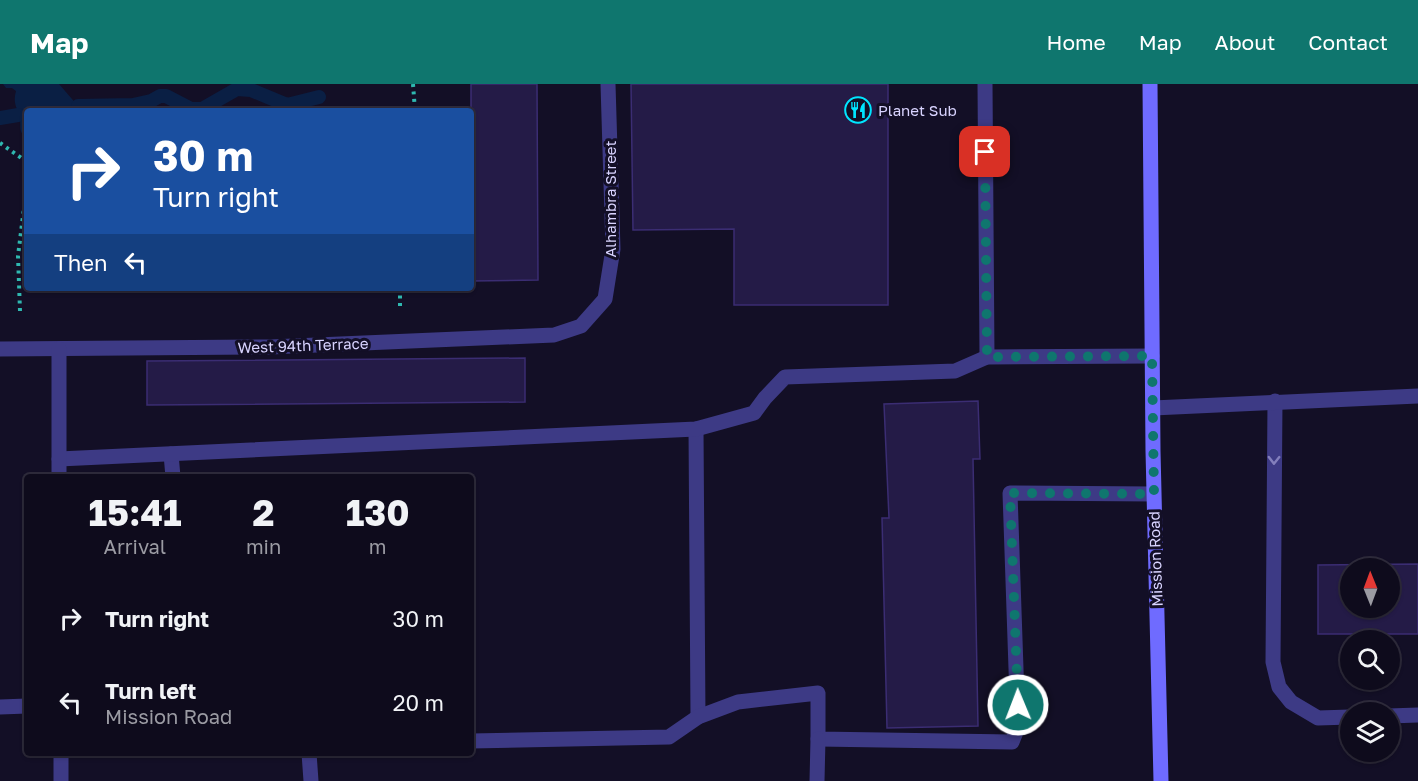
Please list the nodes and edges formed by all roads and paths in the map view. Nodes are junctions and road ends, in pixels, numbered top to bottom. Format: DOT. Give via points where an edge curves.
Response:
graph roads {
  1 [pos="413,84"];
  2 [pos="608,84"];
  3 [pos="985,84"];
  4 [pos="1150,84"];
  5 [pos="416,108"];
  6 [pos="0,143"];
  7 [pos="24,159"];
  8 [pos="24,208"];
  9 [pos="400,291"];
  10 [pos="400,310"];
  11 [pos="597,310"];
  12 [pos="20,311"];
  13 [pos="0,349"];
  14 [pos="59,349"];
  15 [pos="1152,356"];
  16 [pos="987,357"];
  17 [pos="1418,396"];
  18 [pos="1275,402"];
  19 [pos="1152,408"];
  20 [pos="696,429"];
  21 [pos="171,454"];
  22 [pos="59,459"];
  23 [pos="59,474"];
  24 [pos="172,474"];
  25 [pos="1154,494"];
  26 [pos="0,706"];
  27 [pos="24,706"];
  28 [pos="1418,715"];
  29 [pos="1400,716"];
  30 [pos="698,717"];
  31 [pos="1340,717"];
  32 [pos="818,739"];
  33 [pos="474,741"];
  34 [pos="61,756"];
  35 [pos="309,756"];
  36 [pos="61,781"];
  37 [pos="311,781"];
  38 [pos="817,781"];
  39 [pos="1161,781"];
  1 -- 5 [label="path"];
  2 -- 11 [label="street, Alhambra Street" via="613,249 605,299"];
  3 -- 16 [label="street"];
  4 -- 15 [label="main road, Mission Road"];
  6 -- 7 [label="path"];
  8 -- 12 [label="path" via="18,256"];
  9 -- 10 [label="path"];
  11 -- 14 [label="street, West 94th Terrace" via="582,326 554,335 270,347"];
  13 -- 14 [label="street, West 94th Terrace"];
  14 -- 22 [label="street"];
  15 -- 16 [label="street"];
  15 -- 19 [label="main road, Mission Road"];
  16 -- 20 [label="street" via="955,371 784,377 754,413"];
  17 -- 18 [label="street"];
  18 -- 19 [label="street"];
  18 -- 31 [label="street, one-way" via="1273,662 1279,687 1291,702 1318,718"];
  19 -- 25 [label="main road, Mission Road"];
  20 -- 21 [label="street"];
  20 -- 30 [label="street"];
  21 -- 22 [label="street"];
  21 -- 24 [label="street"];
  22 -- 23 [label="street"];
  25 -- 32 [label="street" via="1010,493 1018,727 1012,742"];
  25 -- 39 [label="main road, Mission Road"];
  26 -- 27 [label="street"];
  28 -- 29 [label="street"];
  30 -- 32 [label="street" via="738,702 818,693"];
  30 -- 33 [label="street" via="669,738"];
  32 -- 38 [label="street"];
  34 -- 36 [label="street"];
  35 -- 37 [label="street"];
}
